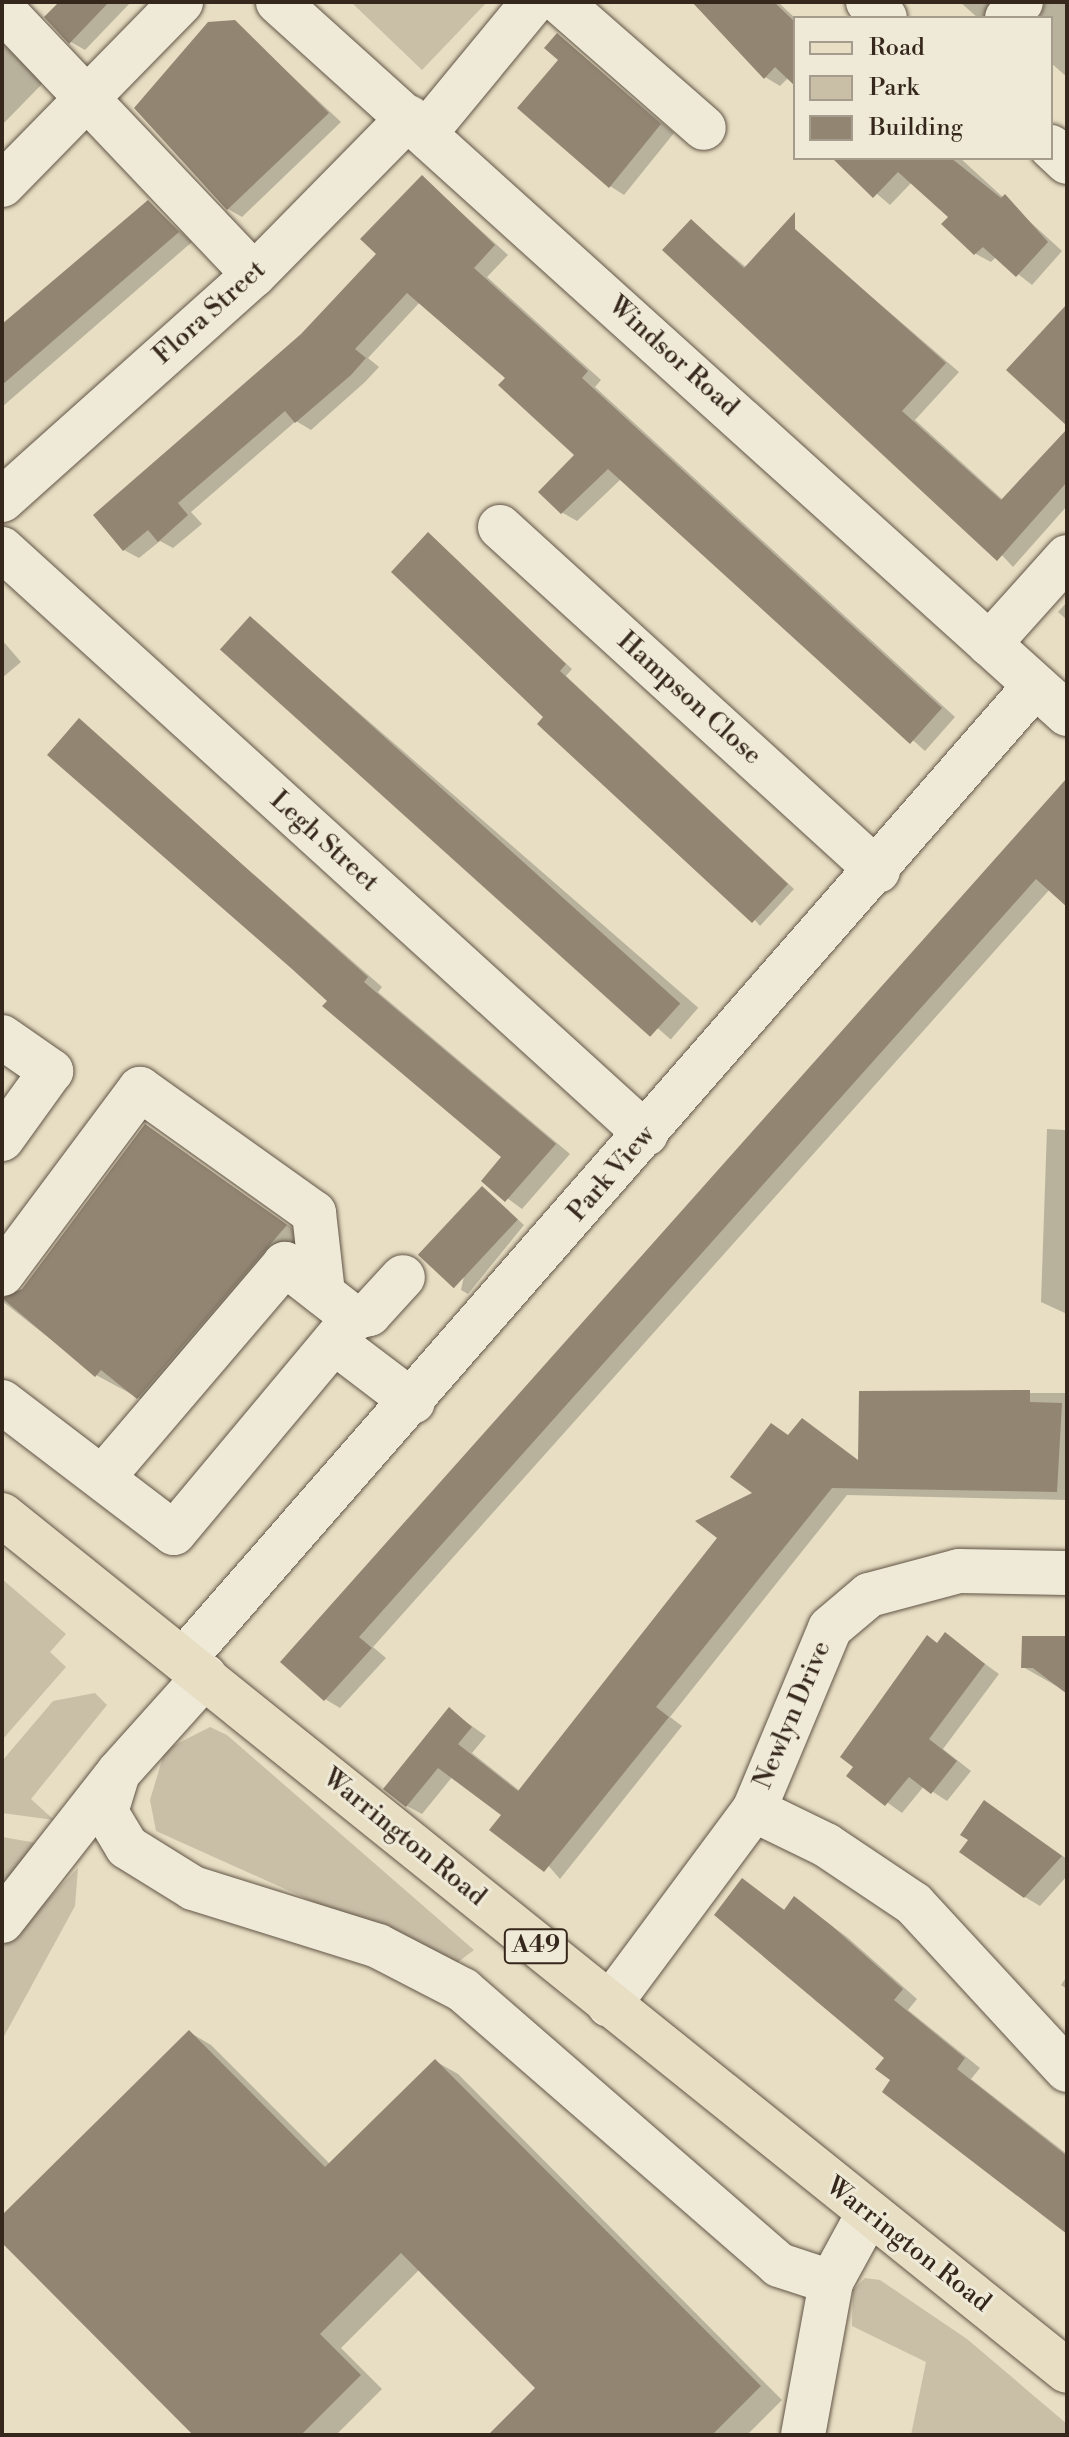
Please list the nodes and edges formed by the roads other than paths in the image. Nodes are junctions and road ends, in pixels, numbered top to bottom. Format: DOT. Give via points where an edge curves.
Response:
graph roads {
  1 [pos="181,2"];
  2 [pos="278,2"];
  3 [pos="533,2"];
  4 [pos="560,2"];
  5 [pos="868,2"];
  6 [pos="2,9"];
  7 [pos="883,16"];
  8 [pos="90,98"];
  9 [pos="418,124"];
  10 [pos="704,128"];
  11 [pos="2,185"];
  12 [pos="254,275"];
  13 [pos="2,500"];
  14 [pos="500,527"];
  15 [pos="2,549"];
  16 [pos="1067,557"];
  17 [pos="989,644"];
  18 [pos="1035,686"];
  19 [pos="1067,714"];
  20 [pos="878,871"];
  21 [pos="2,1037"];
  22 [pos="646,1134"];
  23 [pos="2,1139"];
  24 [pos="2,1274"];
  25 [pos="403,1277"];
  26 [pos="337,1318"];
  27 [pos="2,1402"];
  28 [pos="413,1402"];
  29 [pos="104,1476"];
  30 [pos="2,1515"];
  31 [pos="1067,1573"];
  32 [pos="194,1667"];
  33 [pos="118,1773"];
  34 [pos="754,1810"];
  35 [pos="2,1921"];
  36 [pos="609,2005"];
  37 [pos="1067,2070"];
  38 [pos="868,2214"];
  39 [pos="831,2282"];
  40 [pos="1067,2371"];
  41 [pos="803,2435"];
  1 -- 8 [label="street"];
  2 -- 9 [label="street, Windsor Road"];
  3 -- 9 [label="street, Flora Street"];
  4 -- 10 [label="street"];
  5 -- 7 [label="street"];
  6 -- 8 [label="street"];
  8 -- 11 [label="street"];
  8 -- 12 [label="street"];
  9 -- 12 [label="street, Flora Street"];
  9 -- 17 [label="street, Windsor Road"];
  12 -- 13 [label="street, Flora Street"];
  14 -- 20 [label="street, Hampson Close"];
  15 -- 22 [label="street, Legh Street"];
  16 -- 17 [label="street"];
  17 -- 18 [label="street, Windsor Road"];
  18 -- 19 [label="street, Windsor Road"];
  18 -- 20 [label="street, Park View"];
  20 -- 22 [label="street, Park View"];
  21 -- 23 [label="street" via="51,1071"];
  22 -- 28 [label="street, Park View"];
  24 -- 26 [label="street" via="140,1089 314,1213"];
  25 -- 26 [label="street" via="369,1314"];
  26 -- 28 [label="street"];
  26 -- 29 [label="street" via="285,1264"];
  26 -- 29 [label="street" via="174,1533"];
  27 -- 29 [label="street"];
  28 -- 32 [label="street, Park View"];
  30 -- 32 [label="main road, Warrington Road / A49"];
  31 -- 34 [label="street, Newlyn Drive" via="959,1571 869,1595 823,1640"];
  32 -- 33 [label="street, Park View"];
  32 -- 36 [label="main road, Warrington Road / A49"];
  33 -- 35 [label="street, Park View"];
  33 -- 39 [label="street" via="106,1812 127,1847 193,1888 378,1946 463,1990 734,2231 779,2265"];
  34 -- 36 [label="street, Newlyn Drive"];
  34 -- 37 [label="street" via="826,1845 914,1904"];
  36 -- 38 [label="main road, Warrington Road / A49"];
  38 -- 39 [label="street"];
  38 -- 40 [label="main road, Warrington Road / A49"];
  39 -- 41 [label="street"];
}
